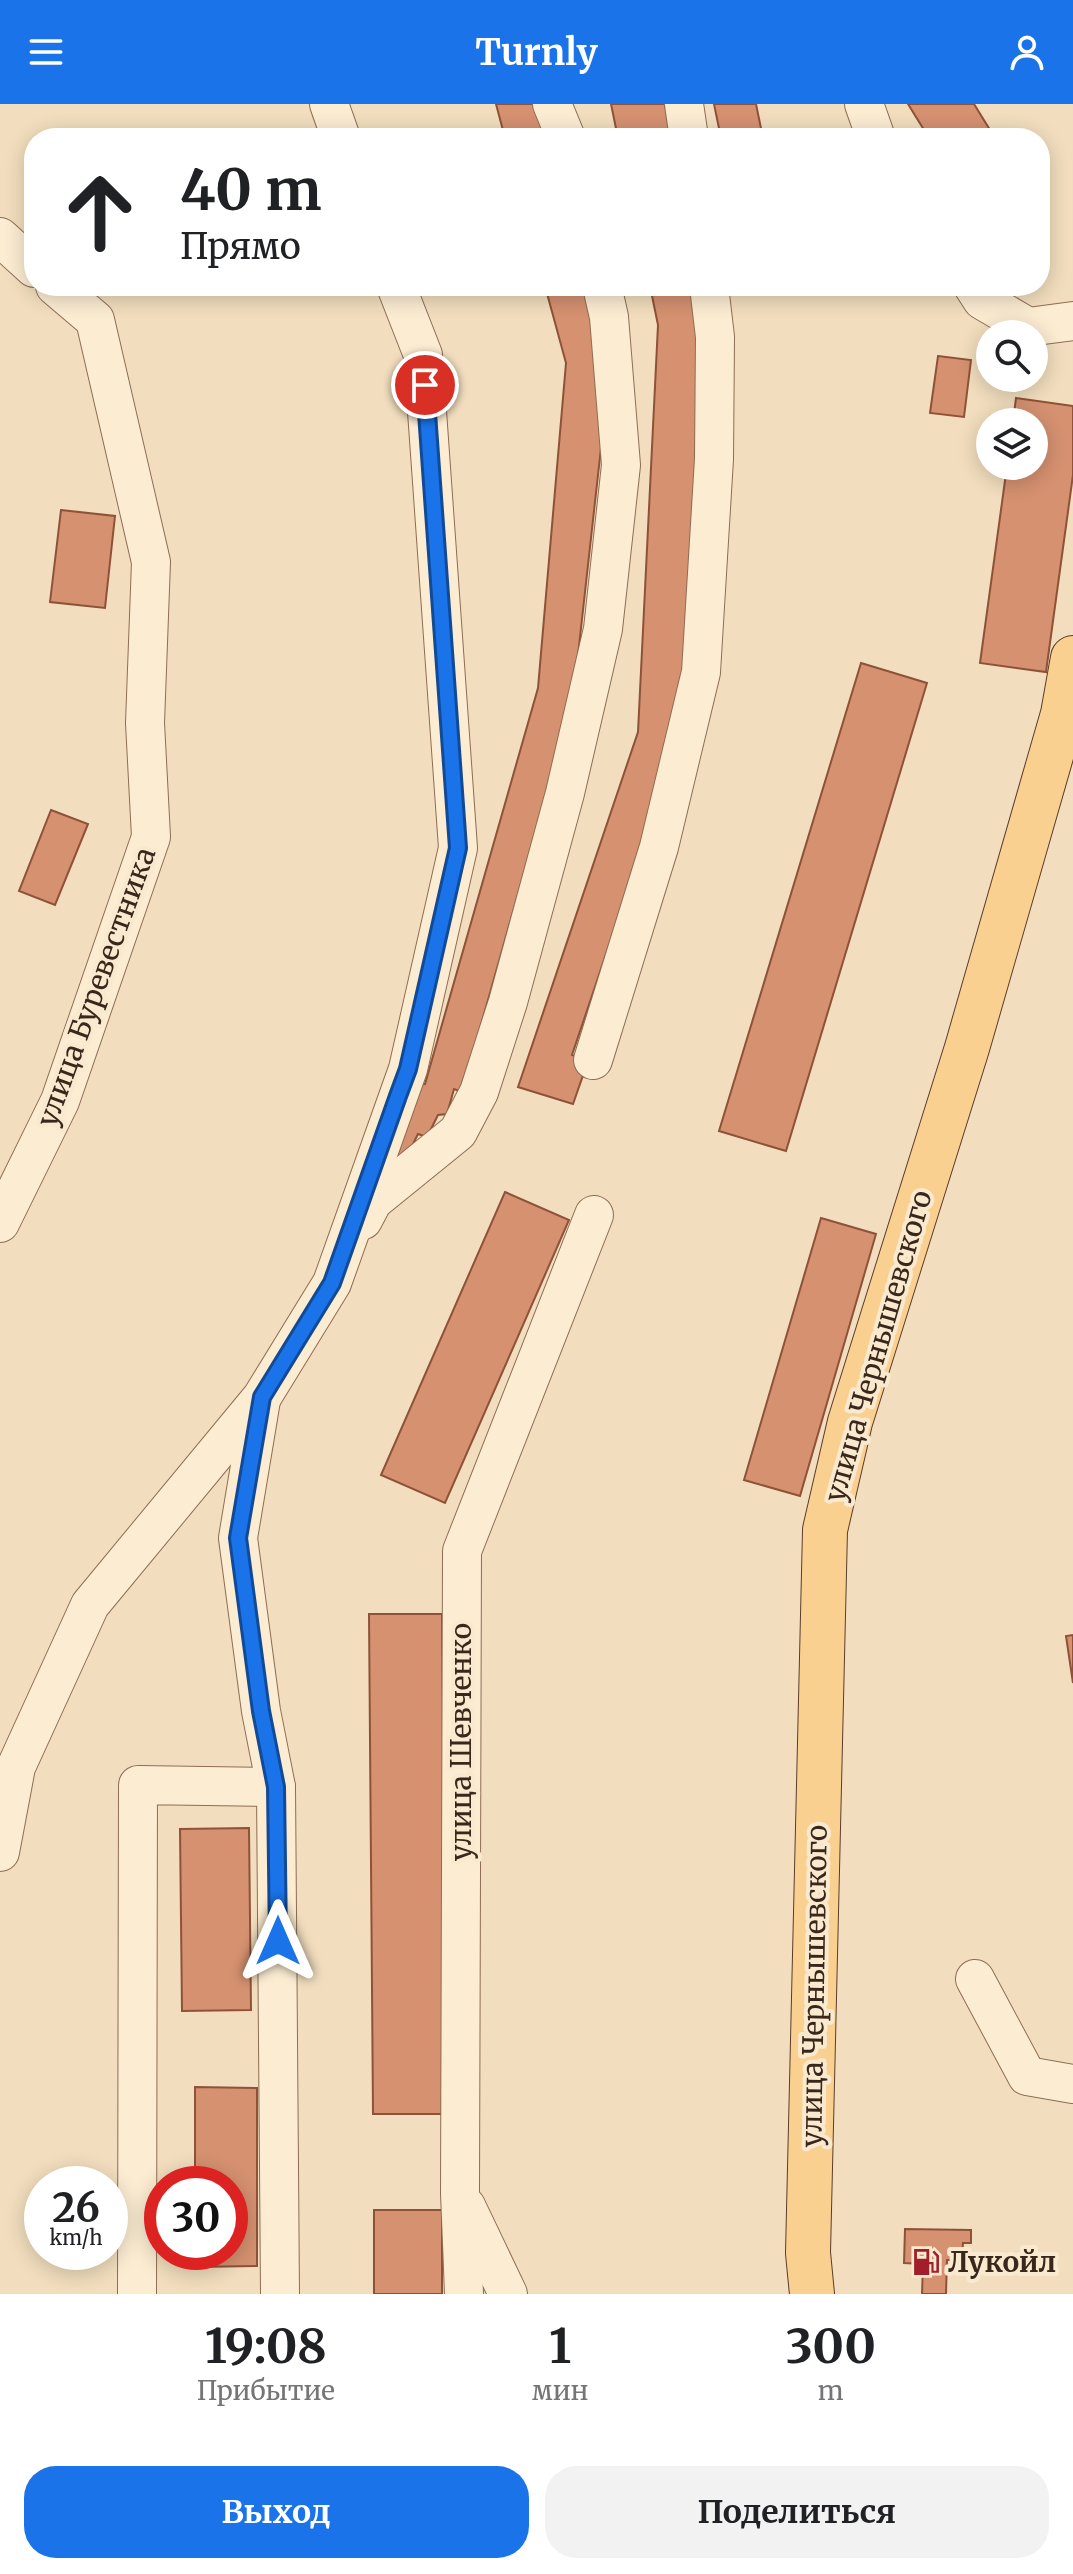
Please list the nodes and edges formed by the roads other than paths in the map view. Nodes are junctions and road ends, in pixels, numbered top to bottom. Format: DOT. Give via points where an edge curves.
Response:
graph roads {
  1 [pos="329,104"];
  2 [pos="552,104"];
  3 [pos="684,104"];
  4 [pos="864,104"];
  5 [pos="337,128"];
  6 [pos="562,128"];
  7 [pos="688,128"];
  8 [pos="872,128"];
  9 [pos="0,237"];
  10 [pos="24,259"];
  11 [pos="67,296"];
  12 [pos="400,296"];
  13 [pos="604,296"];
  14 [pos="710,296"];
  15 [pos="979,296"];
  16 [pos="1073,321"];
  17 [pos="1073,658"];
  18 [pos="593,1060"];
  19 [pos="594,1215"];
  20 [pos="0,1223"];
  21 [pos="332,1283"];
  22 [pos="262,1397"];
  23 [pos="276,1787"];
  24 [pos="0,1852"];
  25 [pos="975,1979"];
  26 [pos="1073,2084"];
  27 [pos="460,2193"];
  28 [pos="137,2294"];
  29 [pos="280,2294"];
  30 [pos="464,2294"];
  31 [pos="508,2294"];
  32 [pos="812,2294"];
  1 -- 5 [label="street"];
  2 -- 6 [label="street"];
  3 -- 7 [label="street"];
  4 -- 8 [label="street"];
  9 -- 10 [label="street"];
  11 -- 20 [label="street, улица Буревестника" via="95,320 151,562 145,723 151,837 60,1101"];
  12 -- 21 [label="street" via="423,355 458,848 408,1069"];
  13 -- 21 [label="street" via="621,465 603,629 508,1002 479,1092 458,1132 373,1201"];
  14 -- 18 [label="street" via="714,459 701,672 659,847"];
  15 -- 16 [label="street" via="1028,327"];
  17 -- 32 [label="main road, улица Чернышевского" via="1063,714 967,1048 850,1422 825,1530 808,2253"];
  19 -- 27 [label="street, улица Шевченко" via="462,1551"];
  21 -- 22 [label="street"];
  22 -- 23 [label="street" via="238,1538"];
  22 -- 24 [label="street" via="90,1605 16,1767"];
  23 -- 28 [label="street" via="138,1785"];
  23 -- 29 [label="street"];
  25 -- 26 [label="street" via="1027,2076"];
  27 -- 30 [label="street, улица Шевченко"];
  27 -- 31 [label="street"];
}
